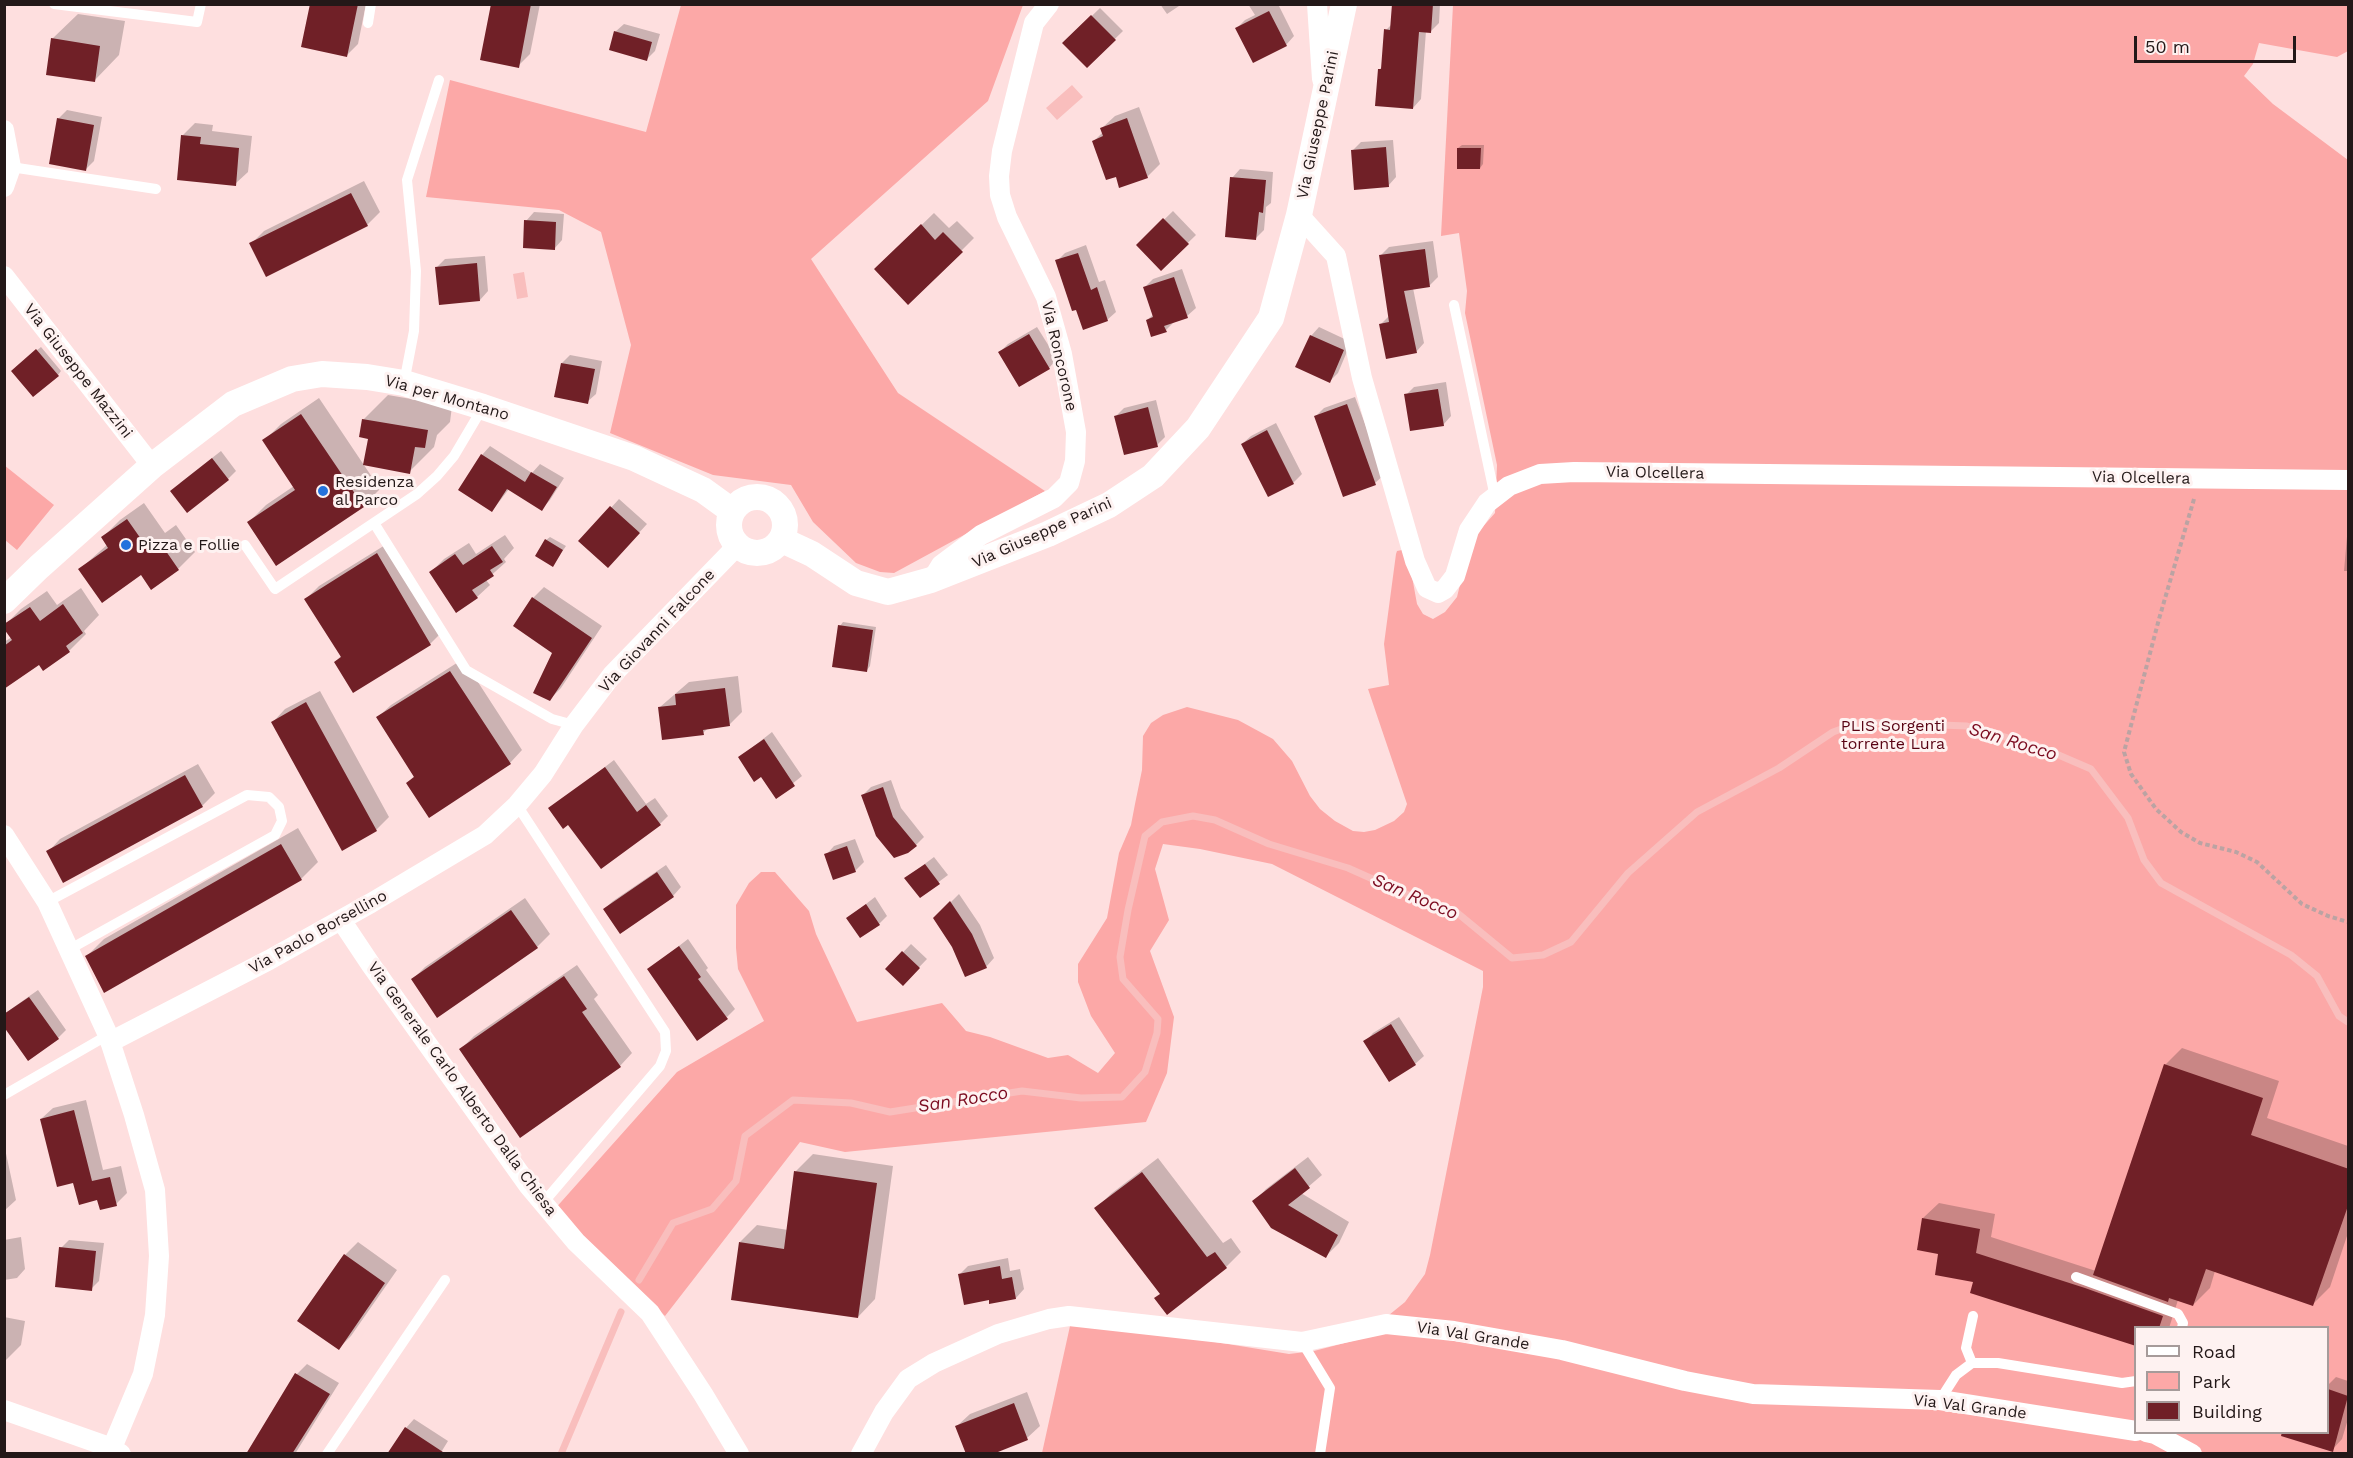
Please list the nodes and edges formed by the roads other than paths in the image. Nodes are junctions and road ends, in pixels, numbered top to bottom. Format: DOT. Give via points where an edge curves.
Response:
graph roads {
  1 [pos="54,4"];
  2 [pos="201,4"];
  3 [pos="371,4"];
  4 [pos="1048,4"];
  5 [pos="1317,4"];
  6 [pos="1344,4"];
  7 [pos="368,23"];
  8 [pos="439,80"];
  9 [pos="1323,100"];
  10 [pos="4,130"];
  11 [pos="11,167"];
  12 [pos="4,187"];
  13 [pos="156,189"];
  14 [pos="1299,215"];
  15 [pos="4,276"];
  16 [pos="1455,305"];
  17 [pos="404,383"];
  18 [pos="483,407"];
  19 [pos="152,466"];
  20 [pos="2349,480"];
  21 [pos="1495,498"];
  22 [pos="732,511"];
  23 [pos="374,524"];
  24 [pos="782,540"];
  25 [pos="245,545"];
  26 [pos="737,546"];
  27 [pos="931,580"];
  28 [pos="4,601"];
  29 [pos="574,725"];
  30 [pos="516,805"];
  31 [pos="4,835"];
  32 [pos="47,902"];
  33 [pos="341,920"];
  34 [pos="70,949"];
  35 [pos="109,1039"];
  36 [pos="4,1095"];
  37 [pos="543,1203"];
  38 [pos="2076,1277"];
  39 [pos="445,1280"];
  40 [pos="1973,1316"];
  41 [pos="2183,1326"];
  42 [pos="1302,1342"];
  43 [pos="1972,1363"];
  44 [pos="2134,1381"];
  45 [pos="1940,1400"];
  46 [pos="4,1410"];
  47 [pos="2134,1431"];
  48 [pos="2155,1434"];
  49 [pos="116,1451"];
  50 [pos="327,1454"];
  51 [pos="739,1454"];
  52 [pos="861,1454"];
  53 [pos="1320,1454"];
  54 [pos="2192,1454"];
  1 -- 2 [label="lane" via="197,22"];
  3 -- 7 [label="lane"];
  4 -- 27 [label="street, Via Roncorone" via="1034,23 1002,151 1000,195 1006,217 1046,297 1059,343 1076,432 1075,461 1069,483 1054,498 981,535 941,565"];
  5 -- 9 [label="street"];
  6 -- 9 [label="street, Via Giuseppe Parini"];
  8 -- 17 [label="lane" via="407,180 416,271 414,331"];
  9 -- 14 [label="street, Via Giuseppe Parini"];
  10 -- 11 [label="street"];
  11 -- 12 [label="street"];
  11 -- 13 [label="lane"];
  14 -- 21 [label="street, Via Olcellera" via="1336,256 1362,378 1415,561 1427,588 1437,593 1455,576 1469,530 1487,503"];
  14 -- 27 [label="street, Via Giuseppe Parini" via="1271,318 1198,428 1153,476 1109,505 1048,534"];
  15 -- 19 [label="street, Via Giuseppe Mazzini"];
  16 -- 21 [label="lane"];
  17 -- 18 [label="street, Via per Montano"];
  17 -- 19 [label="street, Via per Montano" via="322,374 292,379 233,404"];
  18 -- 22 [label="street, Via per Montano" via="634,458 703,489"];
  18 -- 23 [label="lane" via="437,476"];
  19 -- 28 [label="street, Via per Montano"];
  20 -- 21 [label="street, Via Olcellera" via="1574,472 1540,474 1509,486"];
  22 -- 24 [label="street" via="752,497 776,504 784,521"];
  22 -- 26 [label="street" via="730,536"];
  23 -- 25 [label="lane" via="275,589"];
  23 -- 29 [label="lane" via="466,670 552,719"];
  24 -- 26 [label="street" via="761,553"];
  24 -- 27 [label="street, Via Giuseppe Parini" via="856,583 888,592"];
  26 -- 29 [label="street, Via Giovanni Falcone" via="612,675"];
  29 -- 30 [label="street, Via Giovanni Falcone" via="543,774"];
  30 -- 33 [label="street, Via Paolo Borsellino" via="485,834"];
  30 -- 37 [label="lane" via="665,1032 666,1041 660,1066"];
  31 -- 32 [label="street"];
  32 -- 34 [label="street"];
  32 -- 34 [label="lane" via="247,795 269,796 279,807 282,821 275,835"];
  33 -- 35 [label="street, Via Paolo Borsellino"];
  33 -- 37 [label="street, Via Generale Carlo Alberto Dalla Chiesa"];
  34 -- 35 [label="street"];
  35 -- 36 [label="lane"];
  35 -- 49 [label="street" via="155,1190 159,1256 155,1315 143,1374"];
  37 -- 51 [label="street, Via Generale Carlo Alberto Dalla Chiesa" via="576,1242 650,1313"];
  38 -- 41 [label="lane" via="2178,1314"];
  39 -- 50 [label="lane"];
  40 -- 43 [label="lane" via="1966,1348"];
  42 -- 45 [label="street, Via Val Grande" via="1386,1324 1454,1331 1562,1350 1754,1394"];
  42 -- 52 [label="street, Via Val Grande" via="1049,1318 998,1334 908,1379"];
  42 -- 53 [label="lane" via="1330,1389"];
  43 -- 44 [label="lane" via="1998,1363 2122,1383"];
  43 -- 45 [label="lane" via="1956,1374"];
  45 -- 47 [label="street, Via Val Grande"];
  46 -- 49 [label="street"];
  48 -- 54 [label="street"];
}
